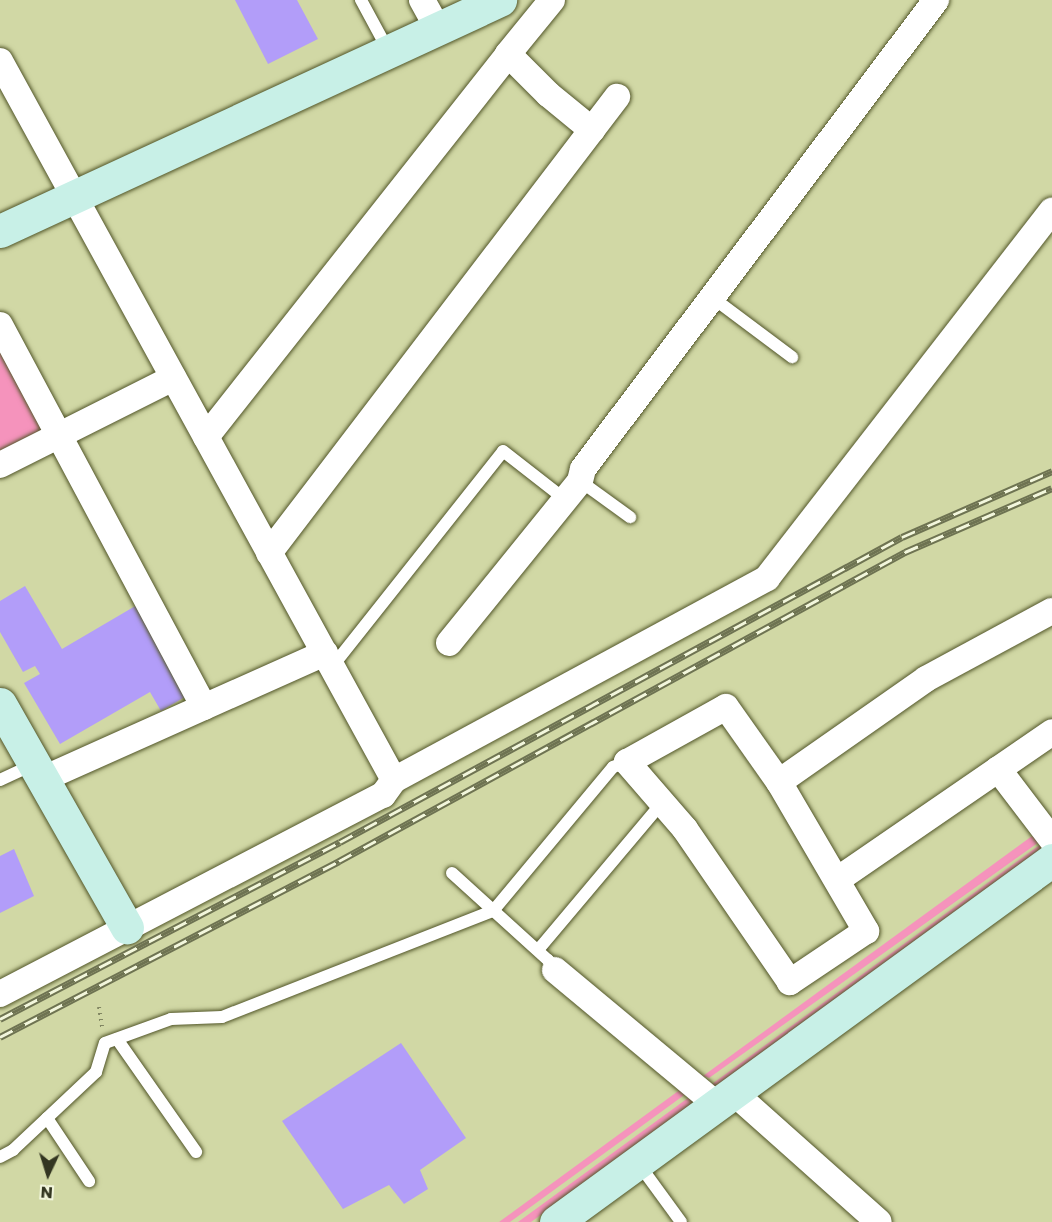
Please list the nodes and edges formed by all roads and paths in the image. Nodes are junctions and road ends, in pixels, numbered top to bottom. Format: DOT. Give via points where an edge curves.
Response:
graph roads {
  1 [pos="361,0"];
  2 [pos="422,0"];
  3 [pos="500,0"];
  4 [pos="552,0"];
  5 [pos="936,0"];
  6 [pos="438,29"];
  7 [pos="388,51"];
  8 [pos="508,54"];
  9 [pos="0,61"];
  10 [pos="617,97"];
  11 [pos="592,130"];
  12 [pos="75,197"];
  13 [pos="1052,210"];
  14 [pos="0,231"];
  15 [pos="713,298"];
  16 [pos="0,325"];
  17 [pos="792,357"];
  18 [pos="173,378"];
  19 [pos="59,436"];
  20 [pos="206,437"];
  21 [pos="0,465"];
  22 [pos="573,491"];
  23 [pos="630,517"];
  24 [pos="269,553"];
  25 [pos="1052,611"];
  26 [pos="449,644"];
  27 [pos="328,660"];
  28 [pos="0,704"];
  29 [pos="204,707"];
  30 [pos="1052,732"];
  31 [pos="627,762"];
  32 [pos="998,769"];
  33 [pos="39,771"];
  34 [pos="0,780"];
  35 [pos="394,780"];
  36 [pos="779,782"];
  37 [pos="662,803"];
  38 [pos="1052,840"];
  39 [pos="1052,860"];
  40 [pos="452,873"];
  41 [pos="837,880"];
  42 [pos="493,911"];
  43 [pos="127,928"];
  44 [pos="538,950"];
  45 [pos="555,970"];
  46 [pos="0,994"];
  47 [pos="117,1038"];
  48 [pos="724,1098"];
  49 [pos="47,1118"];
  50 [pos="196,1152"];
  51 [pos="0,1157"];
  52 [pos="637,1162"];
  53 [pos="89,1180"];
  54 [pos="556,1222"];
  55 [pos="681,1222"];
  56 [pos="879,1222"];
  1 -- 7 [label="lane"];
  2 -- 6 [label="street"];
  3 -- 6 [label="street"];
  4 -- 8 [label="street"];
  5 -- 15 [label="street"];
  6 -- 7 [label="street"];
  7 -- 12 [label="street"];
  8 -- 11 [label="street"];
  8 -- 20 [label="street"];
  9 -- 12 [label="street"];
  10 -- 11 [label="street"];
  11 -- 24 [label="street"];
  12 -- 14 [label="street"];
  12 -- 18 [label="street"];
  13 -- 35 [label="street" via="767,578"];
  15 -- 17 [label="lane"];
  15 -- 22 [label="street" via="584,469"];
  16 -- 19 [label="street"];
  18 -- 19 [label="street"];
  18 -- 20 [label="street"];
  19 -- 21 [label="street"];
  19 -- 29 [label="street"];
  20 -- 24 [label="street"];
  22 -- 23 [label="lane"];
  22 -- 26 [label="street"];
  22 -- 27 [label="lane" via="503,451"];
  24 -- 27 [label="street"];
  25 -- 36 [label="street" via="926,679"];
  27 -- 29 [label="street"];
  27 -- 35 [label="street"];
  28 -- 33 [label="street"];
  29 -- 33 [label="street"];
  30 -- 32 [label="street"];
  31 -- 36 [label="street" via="726,707"];
  31 -- 37 [label="street"];
  31 -- 42 [label="lane" via="613,767"];
  32 -- 38 [label="street"];
  32 -- 41 [label="street"];
  33 -- 34 [label="lane"];
  33 -- 43 [label="street"];
  35 -- 43 [label="street" via="383,795"];
  36 -- 41 [label="street"];
  37 -- 41 [label="street" via="685,829 790,982 866,931"];
  37 -- 44 [label="lane"];
  39 -- 48 [label="street"];
  40 -- 42 [label="lane"];
  42 -- 44 [label="lane"];
  42 -- 47 [label="lane" via="222,1017 171,1019"];
  43 -- 46 [label="street"];
  44 -- 45 [label="lane"];
  45 -- 48 [label="street"];
  47 -- 49 [label="lane" via="105,1043 96,1072"];
  47 -- 50 [label="lane"];
  48 -- 52 [label="street"];
  48 -- 56 [label="street"];
  49 -- 51 [label="lane"];
  49 -- 53 [label="lane"];
  52 -- 54 [label="street"];
  52 -- 55 [label="lane"];
}
